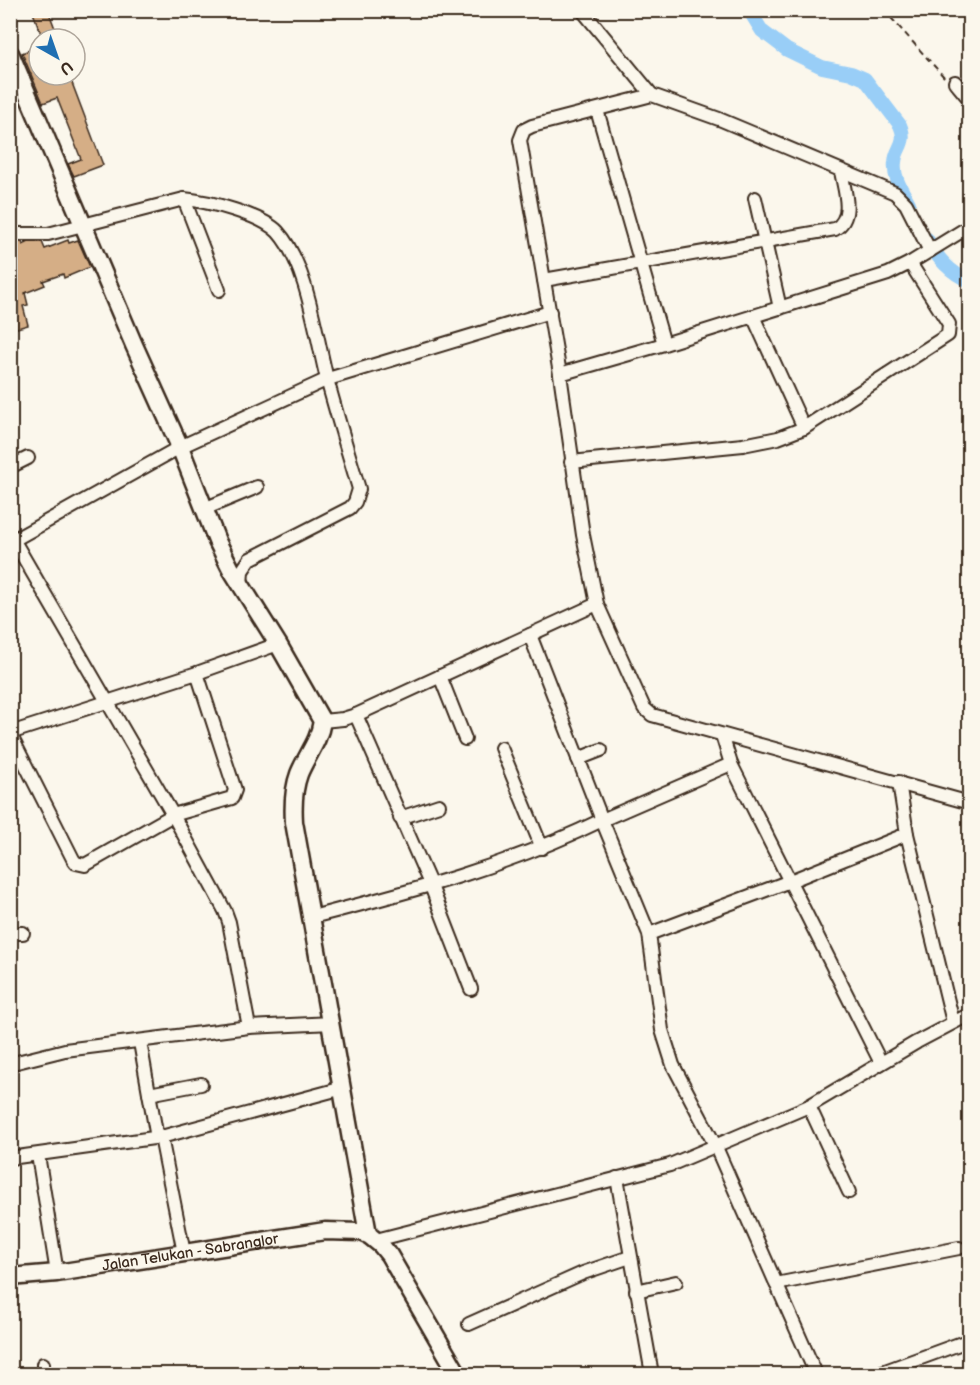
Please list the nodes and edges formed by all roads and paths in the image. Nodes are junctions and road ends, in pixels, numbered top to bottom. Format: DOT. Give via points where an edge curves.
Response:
graph roads {
  1 [pos="582,10"];
  2 [pos="885,10"];
  3 [pos="10,53"];
  4 [pos="951,81"];
  5 [pos="652,95"];
  6 [pos="969,100"];
  7 [pos="597,110"];
  8 [pos="841,171"];
  9 [pos="754,198"];
  10 [pos="184,199"];
  11 [pos="84,224"];
  12 [pos="969,226"];
  13 [pos="10,234"];
  14 [pos="765,240"];
  15 [pos="930,251"];
  16 [pos="642,263"];
  17 [pos="910,263"];
  18 [pos="544,280"];
  19 [pos="219,290"];
  20 [pos="780,308"];
  21 [pos="550,312"];
  22 [pos="753,316"];
  23 [pos="664,344"];
  24 [pos="560,374"];
  25 [pos="327,379"];
  26 [pos="804,428"];
  27 [pos="180,447"];
  28 [pos="28,458"];
  29 [pos="571,462"];
  30 [pos="10,467"];
  31 [pos="257,487"];
  32 [pos="204,509"];
  33 [pos="12,539"];
  34 [pos="241,586"];
  35 [pos="597,604"];
  36 [pos="530,635"];
  37 [pos="278,644"];
  38 [pos="197,673"];
  39 [pos="440,676"];
  40 [pos="106,701"];
  41 [pos="356,715"];
  42 [pos="321,721"];
  43 [pos="10,733"];
  44 [pos="722,735"];
  45 [pos="465,739"];
  46 [pos="501,748"];
  47 [pos="601,750"];
  48 [pos="578,759"];
  49 [pos="731,764"];
  50 [pos="899,783"];
  51 [pos="969,803"];
  52 [pos="439,805"];
  53 [pos="173,815"];
  54 [pos="400,818"];
  55 [pos="602,820"];
  56 [pos="907,834"];
  57 [pos="542,848"];
  58 [pos="790,881"];
  59 [pos="431,886"];
  60 [pos="312,917"];
  61 [pos="649,934"];
  62 [pos="471,988"];
  63 [pos="969,1014"];
  64 [pos="953,1022"];
  65 [pos="249,1028"];
  66 [pos="333,1030"];
  67 [pos="140,1042"];
  68 [pos="17,1062"];
  69 [pos="881,1063"];
  70 [pos="201,1083"];
  71 [pos="343,1088"];
  72 [pos="149,1094"];
  73 [pos="809,1106"];
  74 [pos="159,1138"];
  75 [pos="715,1145"];
  76 [pos="38,1155"];
  77 [pos="10,1158"];
  78 [pos="617,1178"];
  79 [pos="849,1192"];
  80 [pos="372,1237"];
  81 [pos="959,1248"];
  82 [pos="184,1253"];
  83 [pos="630,1257"];
  84 [pos="57,1273"];
  85 [pos="10,1277"];
  86 [pos="676,1282"];
  87 [pos="776,1284"];
  88 [pos="636,1291"];
  89 [pos="469,1324"];
  90 [pos="969,1340"];
  91 [pos="458,1374"];
  92 [pos="652,1374"];
  93 [pos="816,1374"];
  94 [pos="877,1374"];
  1 -- 5 [label="street"];
  2 -- 4 [label="path"];
  3 -- 11 [label="street"];
  4 -- 6 [label="street"];
  5 -- 7 [label="street"];
  5 -- 8 [label="street"];
  7 -- 16 [label="street"];
  7 -- 18 [label="street" via="532,126 524,130 520,140"];
  8 -- 14 [label="street" via="847,212 843,223 835,229"];
  8 -- 15 [label="street" via="902,198"];
  9 -- 14 [label="street"];
  10 -- 11 [label="street"];
  10 -- 19 [label="street"];
  10 -- 25 [label="street" via="233,210 268,223 278,232 299,264"];
  11 -- 13 [label="street" via="48,234"];
  11 -- 27 [label="street"];
  12 -- 15 [label="street"];
  14 -- 16 [label="street"];
  14 -- 20 [label="street"];
  15 -- 17 [label="street"];
  16 -- 18 [label="street"];
  16 -- 23 [label="street"];
  17 -- 20 [label="street" via="888,274"];
  17 -- 26 [label="street" via="949,324 948,334"];
  18 -- 21 [label="street"];
  20 -- 22 [label="street"];
  21 -- 24 [label="street"];
  21 -- 25 [label="street"];
  22 -- 23 [label="street"];
  22 -- 26 [label="street"];
  23 -- 24 [label="street"];
  24 -- 29 [label="street"];
  25 -- 27 [label="street"];
  25 -- 34 [label="street" via="358,495 350,507 250,559 242,571"];
  26 -- 29 [label="street" via="743,445"];
  27 -- 32 [label="street"];
  27 -- 33 [label="street"];
  28 -- 30 [label="street"];
  29 -- 35 [label="street"];
  31 -- 32 [label="street"];
  32 -- 34 [label="street"];
  33 -- 40 [label="street"];
  34 -- 37 [label="street"];
  35 -- 36 [label="street"];
  35 -- 44 [label="street" via="645,710"];
  36 -- 39 [label="street"];
  36 -- 48 [label="street"];
  37 -- 38 [label="street"];
  37 -- 42 [label="street"];
  38 -- 40 [label="street"];
  38 -- 53 [label="street" via="235,790 229,800"];
  39 -- 41 [label="street"];
  39 -- 45 [label="street"];
  40 -- 43 [label="street"];
  40 -- 53 [label="street"];
  41 -- 42 [label="street"];
  41 -- 54 [label="street"];
  42 -- 60 [label="street" via="318,738 294,793 296,832"];
  43 -- 53 [label="street" via="76,863 85,865"];
  44 -- 49 [label="street"];
  44 -- 50 [label="street"];
  46 -- 57 [label="street"];
  47 -- 48 [label="street"];
  48 -- 55 [label="street"];
  49 -- 55 [label="street"];
  49 -- 58 [label="street"];
  50 -- 51 [label="street"];
  50 -- 56 [label="street"];
  52 -- 54 [label="street"];
  53 -- 65 [label="street" via="228,916"];
  54 -- 59 [label="street"];
  55 -- 57 [label="street"];
  55 -- 61 [label="street"];
  56 -- 58 [label="street"];
  56 -- 64 [label="street"];
  57 -- 59 [label="street"];
  58 -- 61 [label="street"];
  58 -- 69 [label="street"];
  59 -- 60 [label="street"];
  59 -- 62 [label="street"];
  60 -- 66 [label="street"];
  61 -- 75 [label="street" via="662,1030 673,1065"];
  63 -- 64 [label="street"];
  64 -- 69 [label="street"];
  65 -- 66 [label="street"];
  65 -- 67 [label="street"];
  66 -- 71 [label="street"];
  67 -- 68 [label="street" via="65,1050"];
  67 -- 72 [label="street"];
  69 -- 73 [label="street"];
  70 -- 72 [label="street"];
  71 -- 74 [label="street"];
  71 -- 80 [label="street"];
  72 -- 74 [label="street"];
  73 -- 75 [label="street"];
  73 -- 79 [label="street"];
  74 -- 76 [label="street"];
  74 -- 82 [label="street"];
  75 -- 78 [label="street" via="670,1165"];
  75 -- 87 [label="street"];
  76 -- 77 [label="street"];
  76 -- 84 [label="street"];
  78 -- 80 [label="street"];
  78 -- 83 [label="street"];
  80 -- 82 [label="street, Jalan Telukan - Sabranglor" via="349,1231 325,1231"];
  80 -- 91 [label="street" via="389,1255"];
  81 -- 87 [label="street"];
  82 -- 84 [label="street, Jalan Telukan - Sabranglor"];
  83 -- 88 [label="street"];
  83 -- 89 [label="street" via="583,1273"];
  84 -- 85 [label="street, Jalan Telukan - Sabranglor"];
  86 -- 88 [label="street"];
  87 -- 93 [label="street"];
  88 -- 92 [label="street"];
  90 -- 94 [label="street"];
}
